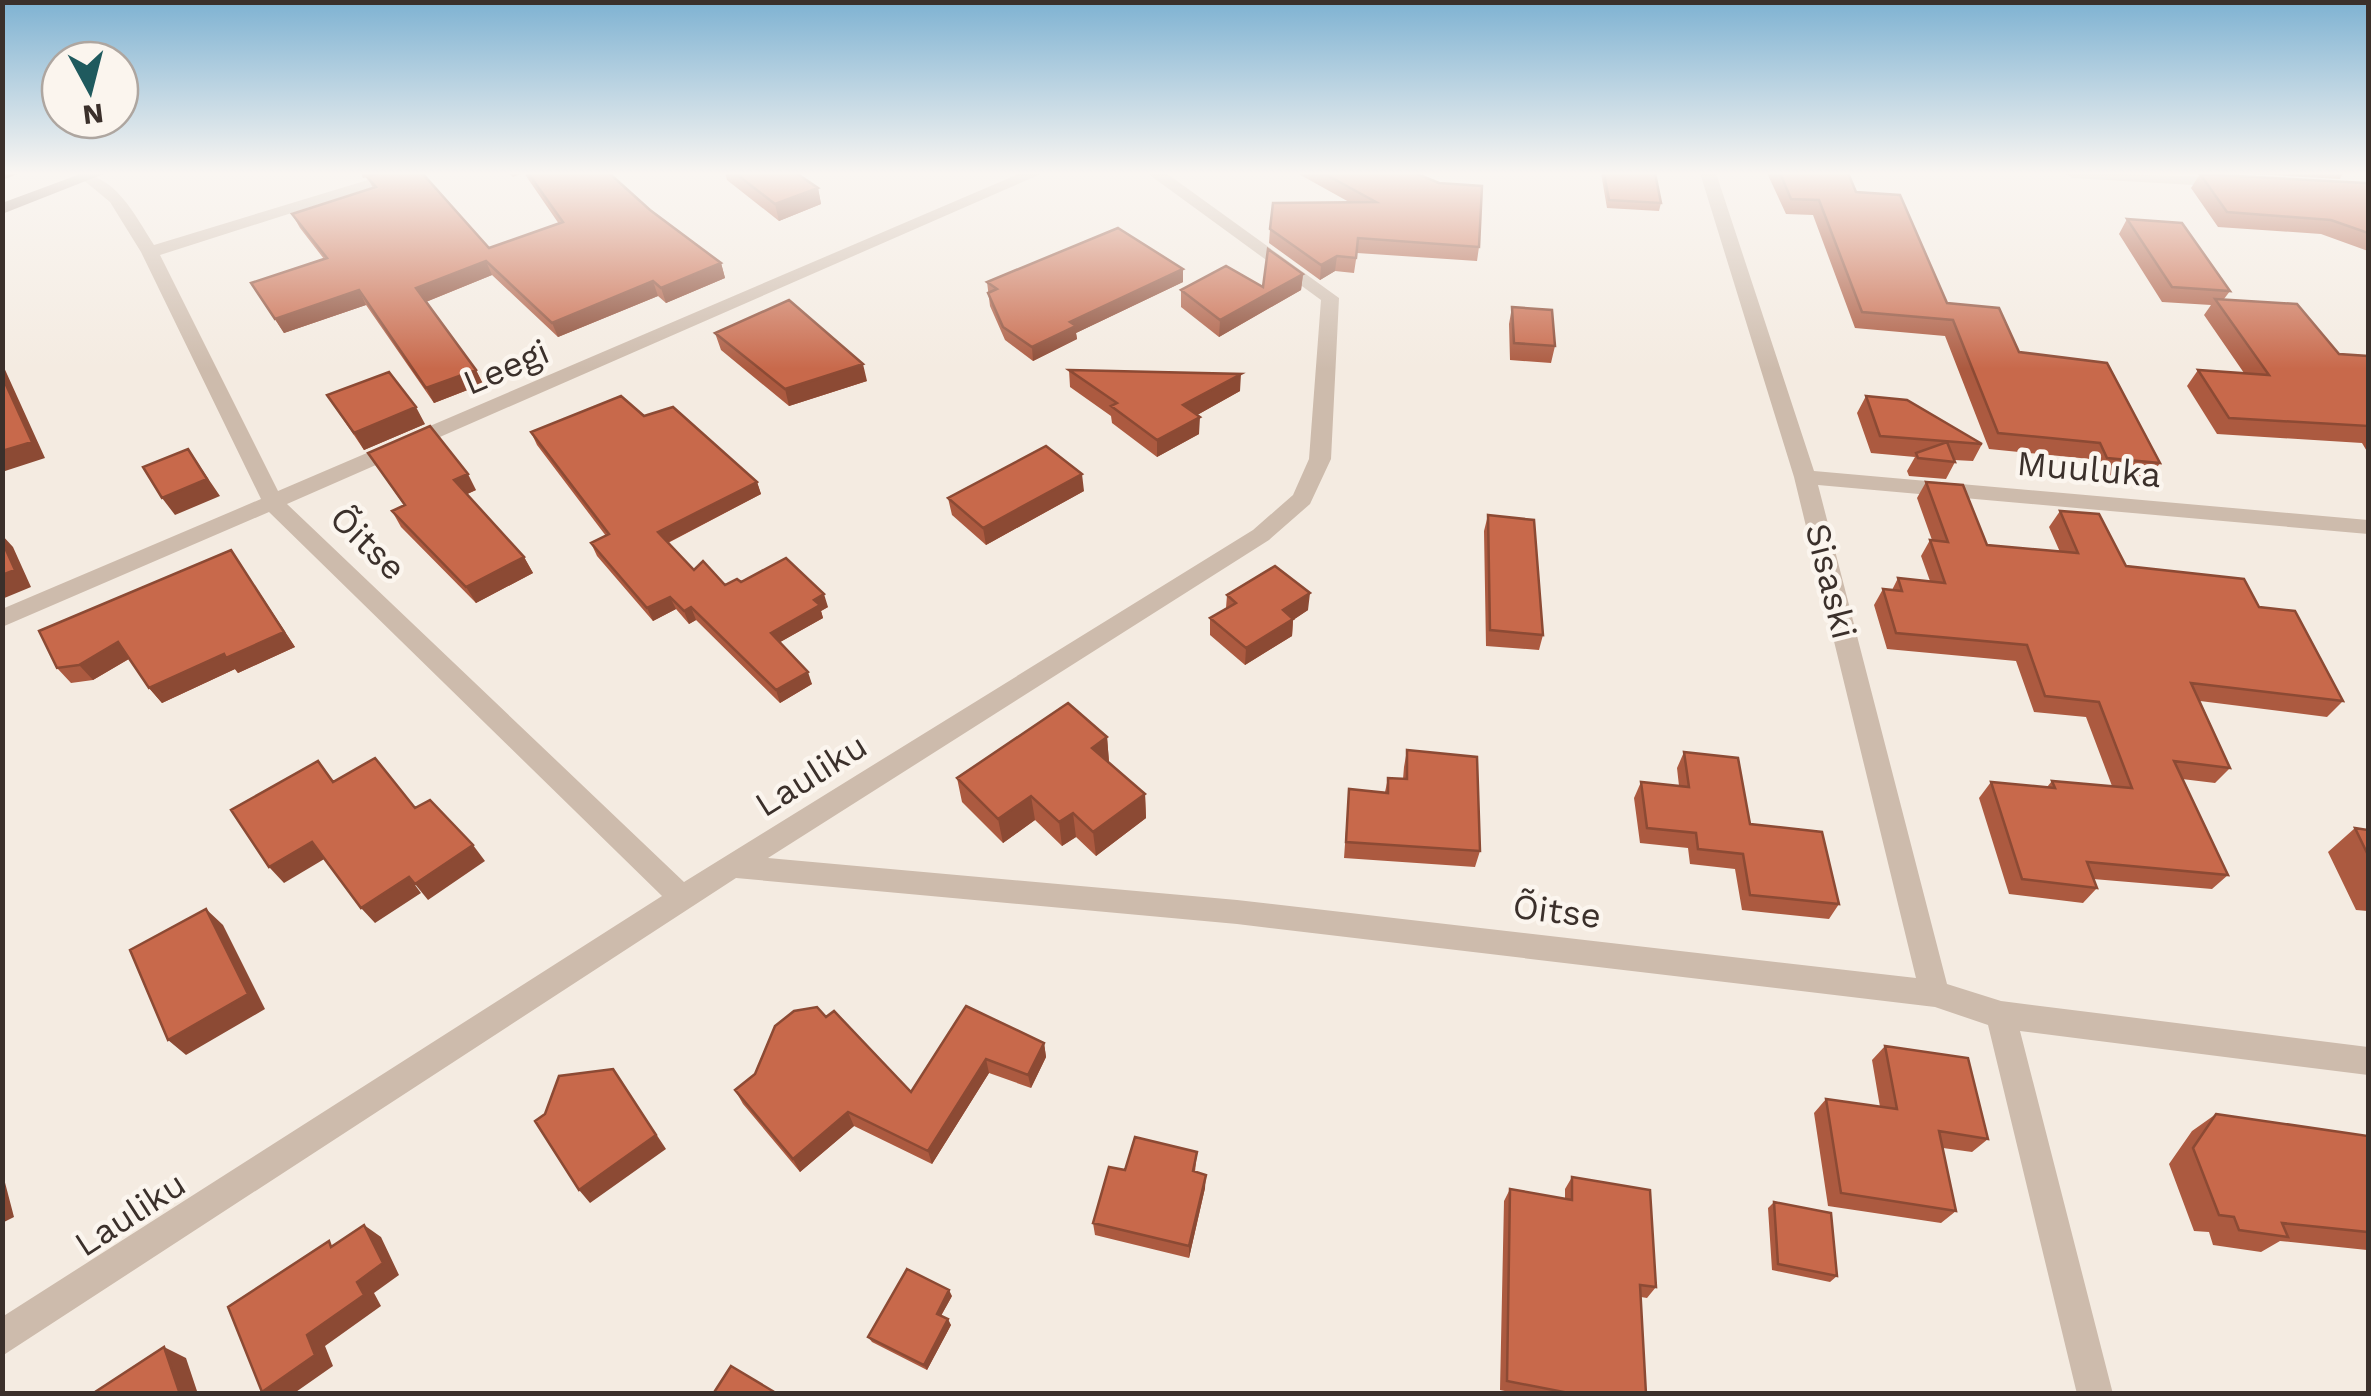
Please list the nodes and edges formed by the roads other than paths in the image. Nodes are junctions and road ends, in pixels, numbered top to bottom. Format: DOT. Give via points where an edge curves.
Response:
graph roads {
  1 [pos="141,238"];
  2 [pos="195,238"];
  3 [pos="884,238"];
  4 [pos="1246,238"];
  5 [pos="1729,238"];
  6 [pos="150,252"];
  7 [pos="1805,477"];
  8 [pos="274,504"];
  9 [pos="2368,526"];
  10 [pos="2,619"];
  11 [pos="732,866"];
  12 [pos="684,898"];
  13 [pos="1935,994"];
  14 [pos="2001,1014"];
  15 [pos="2368,1060"];
  16 [pos="2,1338"];
  17 [pos="2095,1394"];
  1 -- 6 [label="street, Õitse"];
  2 -- 6 [label="street"];
  3 -- 8 [label="street, Leegi"];
  4 -- 11 [label="street, Lauliku" via="1330,298 1320,459 1302,500 1261,536"];
  5 -- 7 [label="street, Sisaski"];
  6 -- 8 [label="street, Õitse"];
  7 -- 9 [label="street, Muuluka"];
  7 -- 13 [label="street, Sisaski"];
  8 -- 10 [label="street, Leegi"];
  8 -- 12 [label="street, Õitse"];
  11 -- 12 [label="street, Lauliku"];
  11 -- 13 [label="street, Õitse" via="1237,912"];
  12 -- 16 [label="street, Lauliku"];
  13 -- 14 [label="street, Õitse"];
  14 -- 15 [label="street, Õitse"];
  14 -- 17 [label="street"];
}
